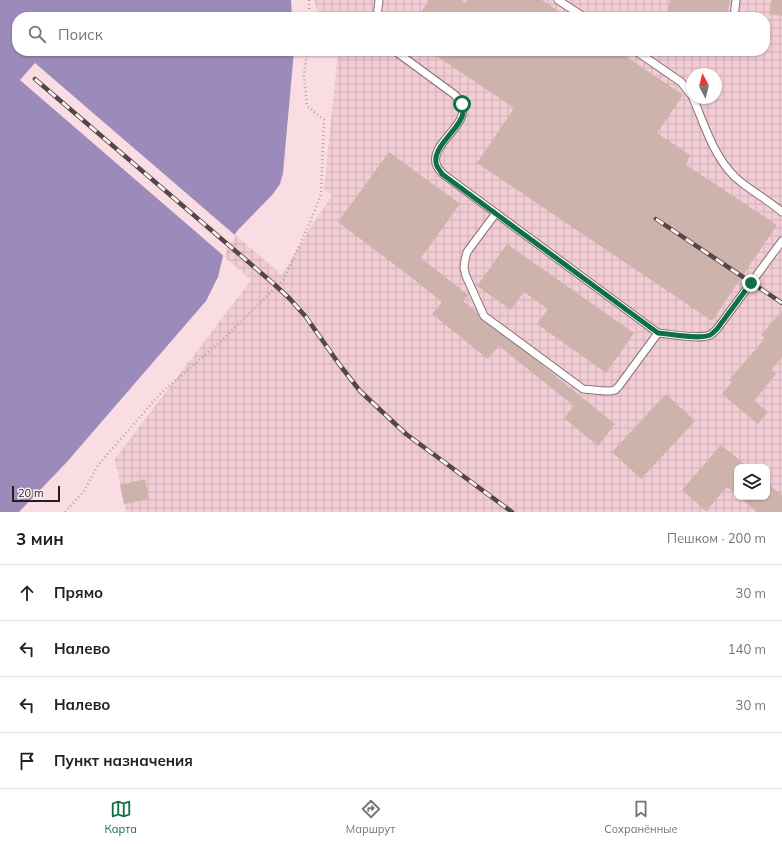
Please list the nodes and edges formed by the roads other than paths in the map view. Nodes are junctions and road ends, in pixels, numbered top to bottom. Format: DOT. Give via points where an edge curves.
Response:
graph roads {
  1 [pos="379,0"];
  2 [pos="558,0"];
  3 [pos="736,0"];
  4 [pos="378,12"];
  5 [pos="576,12"];
  6 [pos="735,12"];
  7 [pos="402,56"];
  8 [pos="643,56"];
  9 [pos="686,89"];
  10 [pos="695,104"];
  11 [pos="782,212"];
  12 [pos="496,213"];
  13 [pos="782,241"];
  14 [pos="658,333"];
  1 -- 4 [label="lane"];
  2 -- 5 [label="lane"];
  3 -- 6 [label="lane"];
  7 -- 12 [label="lane" via="455,95 462,104 463,114 439,149 437,166 442,174"];
  8 -- 9 [label="lane" via="681,82"];
  10 -- 11 [label="lane" via="715,151 724,165"];
  12 -- 14 [label="lane"];
  12 -- 14 [label="lane" via="467,252 464,268 484,316 583,389 604,392 620,386"];
  13 -- 14 [label="lane" via="711,334 695,336"];
}
